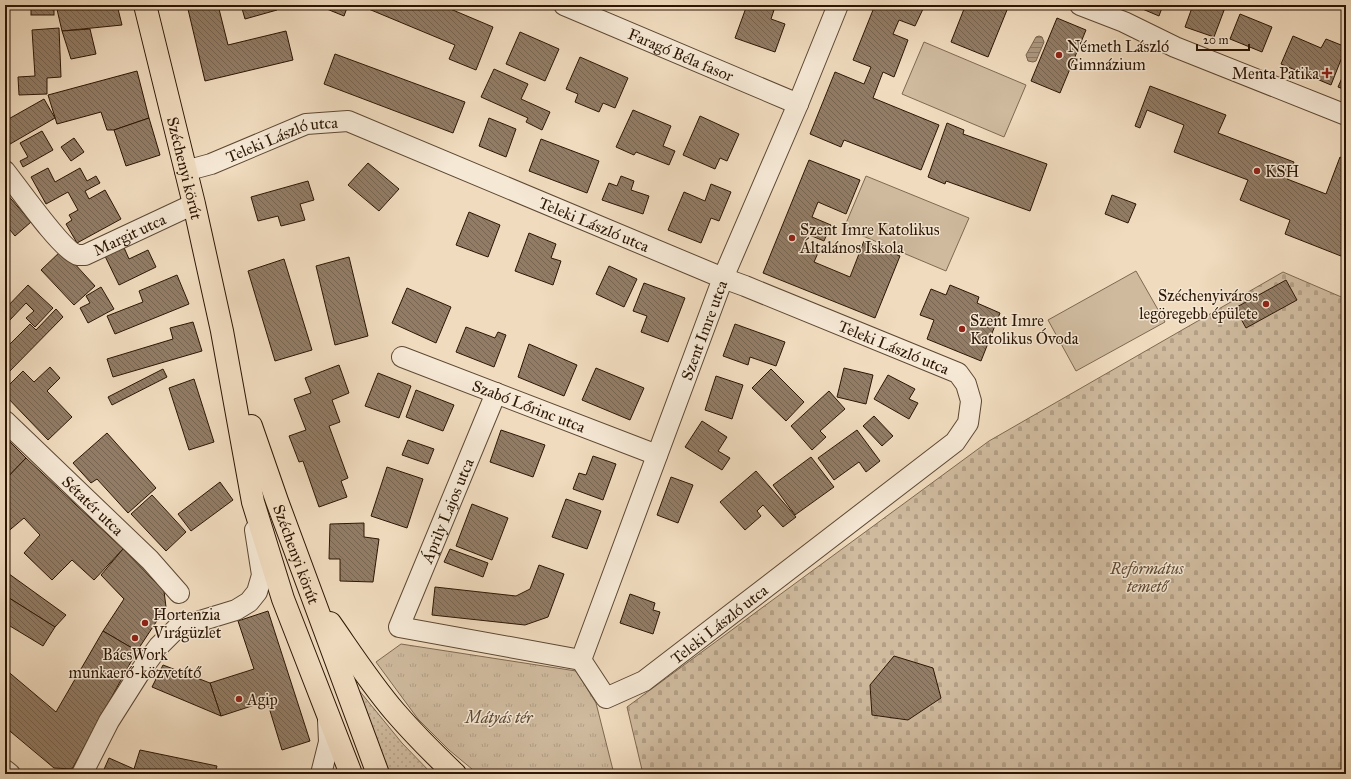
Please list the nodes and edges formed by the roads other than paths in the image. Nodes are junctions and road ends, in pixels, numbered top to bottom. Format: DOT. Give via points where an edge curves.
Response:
graph roads {
  1 [pos="145,5"];
  2 [pos="564,5"];
  3 [pos="838,5"];
  4 [pos="1080,5"];
  5 [pos="798,104"];
  6 [pos="1346,115"];
  7 [pos="5,171"];
  8 [pos="185,171"];
  9 [pos="194,204"];
  10 [pos="723,278"];
  11 [pos="222,331"];
  12 [pos="402,357"];
  13 [pos="496,393"];
  14 [pos="5,421"];
  15 [pos="657,455"];
  16 [pos="253,502"];
  17 [pos="178,593"];
  18 [pos="313,597"];
  19 [pos="581,660"];
  20 [pos="326,708"];
  21 [pos="82,774"];
  22 [pos="321,774"];
  23 [pos="351,774"];
  24 [pos="378,774"];
  25 [pos="455,774"];
  1 -- 8 [label="main road, Széchenyi körút"];
  2 -- 5 [label="street, Faragó Béla fasor"];
  3 -- 5 [label="street, Szent Imre utca"];
  4 -- 6 [label="street" via="1124,22 1175,47"];
  5 -- 10 [label="street, Szent Imre utca"];
  7 -- 9 [label="street, Margit utca" via="51,231 78,255 85,255"];
  8 -- 9 [label="main road, Széchenyi körút"];
  8 -- 10 [label="street, Teleki László utca" via="211,164 306,124 348,121"];
  9 -- 11 [label="main road, Széchenyi körút"];
  10 -- 15 [label="street, Szent Imre utca"];
  10 -- 19 [label="street, Teleki László utca" via="958,373 966,384 971,401 968,423 955,442 644,681 606,698"];
  11 -- 16 [label="main road, Széchenyi körút"];
  11 -- 18 [label="main road, Széchenyi körút" via="248,418"];
  12 -- 13 [label="street, Szabó Lőrinc utca"];
  13 -- 15 [label="street, Szabó Lőrinc utca"];
  13 -- 19 [label="street, Áprily Lajos utca" via="399,627"];
  14 -- 17 [label="street, Sétatér utca" via="150,560"];
  15 -- 19 [label="street, Szent Imre utca"];
  16 -- 20 [label="main road, Széchenyi körút" via="283,599"];
  16 -- 21 [label="street" via="262,576 257,592 249,602 236,610 177,628 159,646 109,721"];
  18 -- 24 [label="main road, Széchenyi körút"];
  18 -- 25 [label="main road" via="395,712 420,741"];
  20 -- 22 [label="street" via="330,742"];
  20 -- 23 [label="main road, Széchenyi körút"];
}
